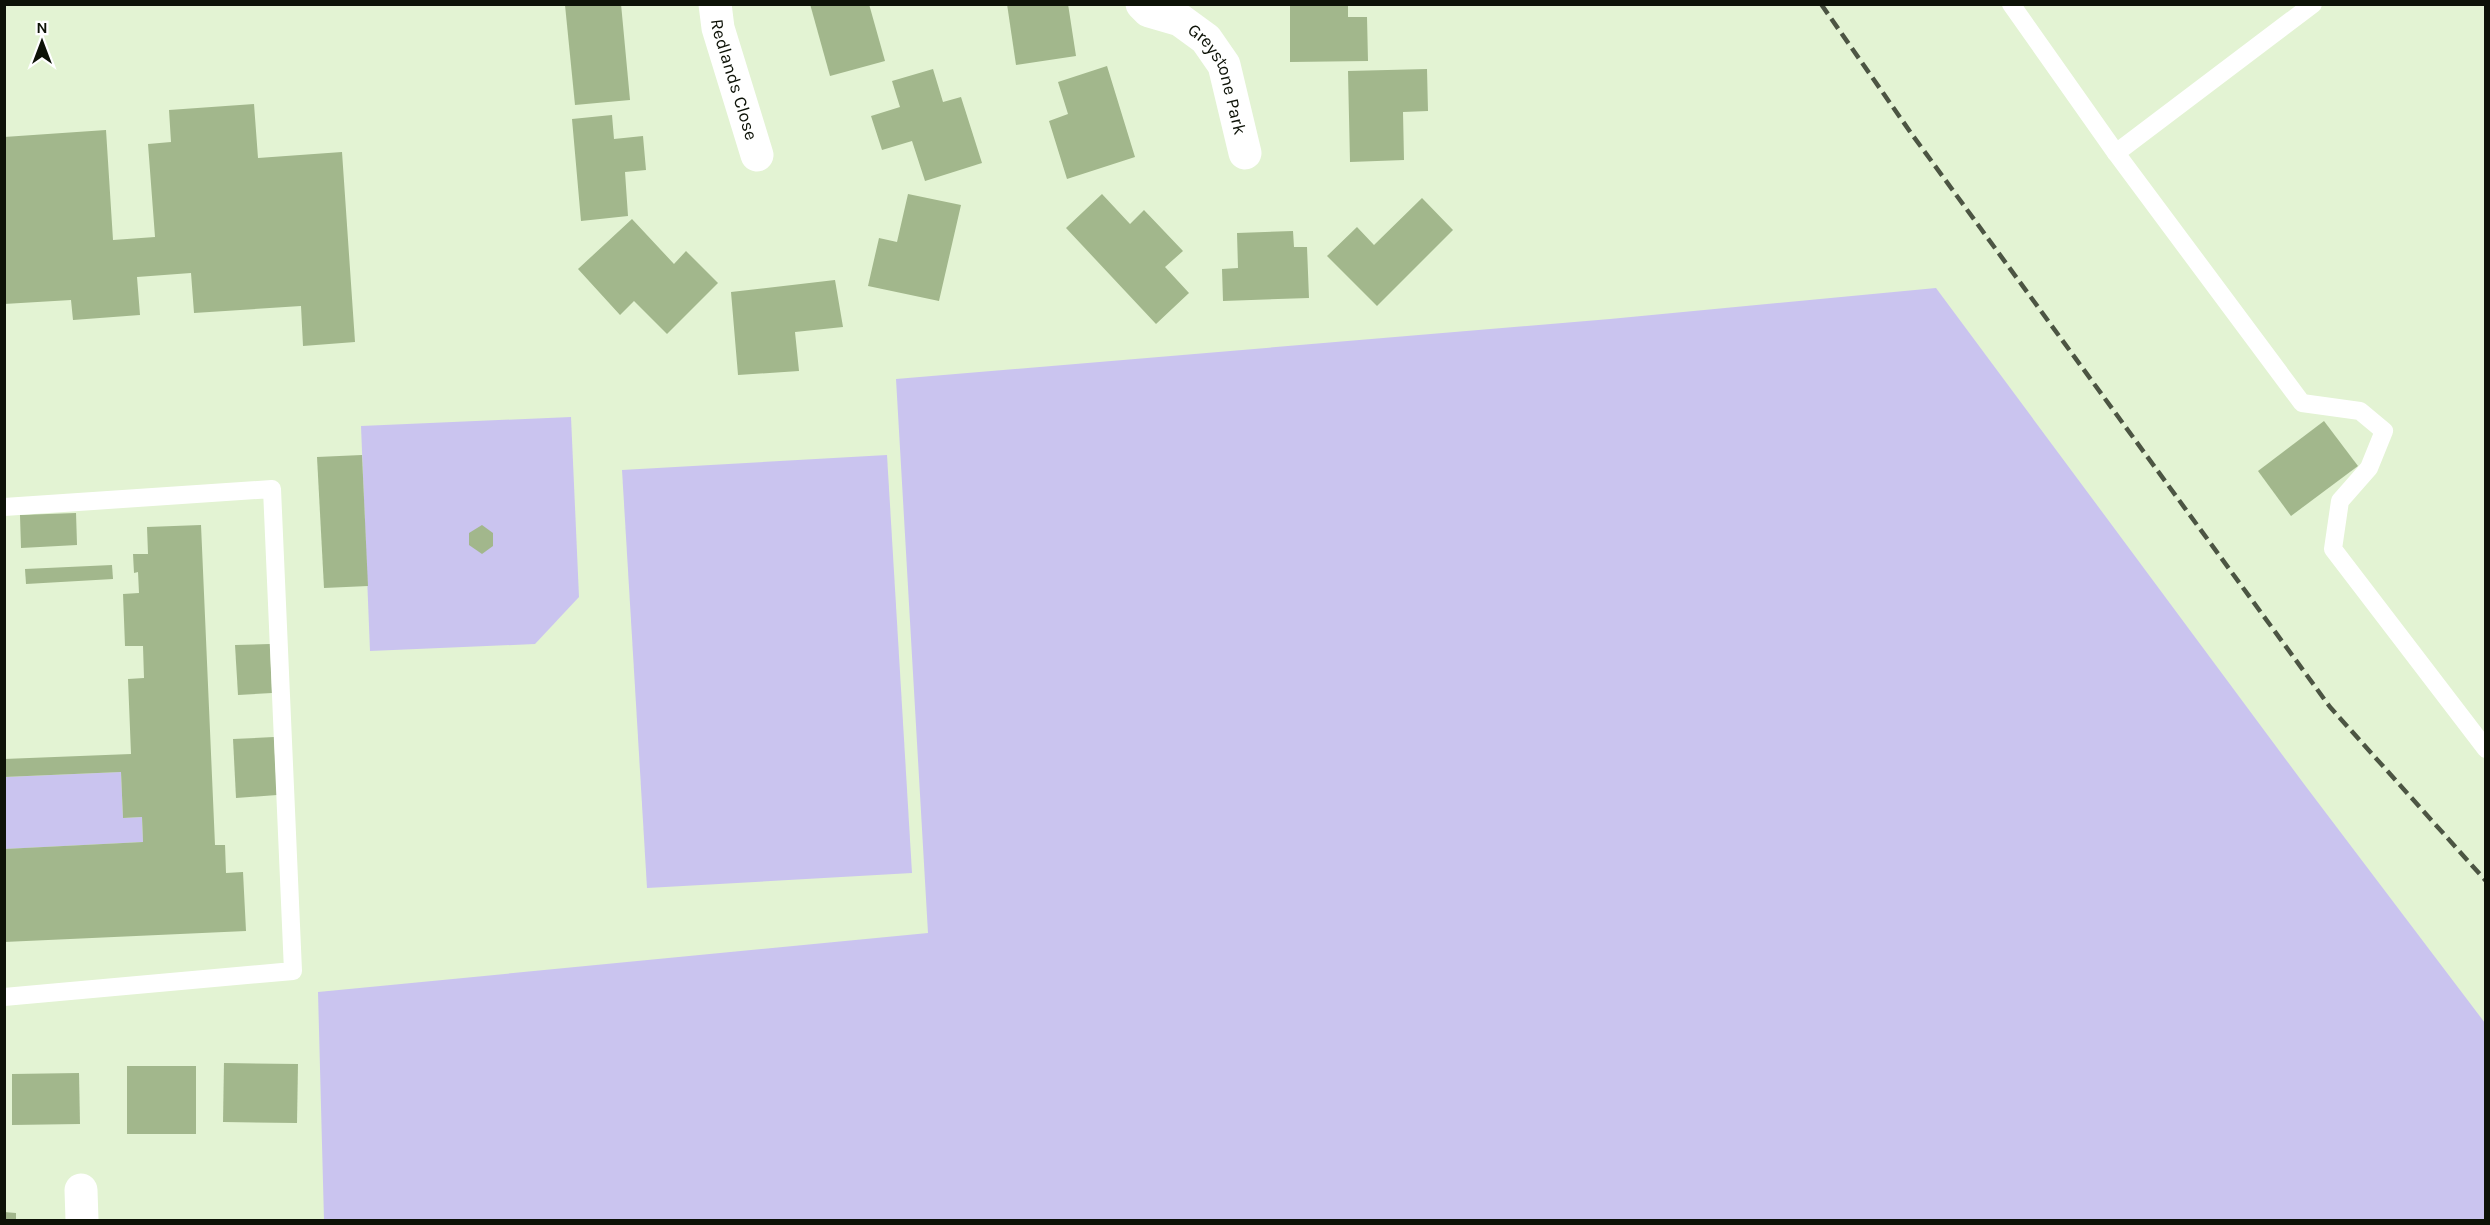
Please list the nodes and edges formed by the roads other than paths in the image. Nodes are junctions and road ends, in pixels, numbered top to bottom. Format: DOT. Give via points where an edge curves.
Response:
graph roads {
  1 [pos="715,4"];
  2 [pos="1142,4"];
  3 [pos="2011,4"];
  4 [pos="2313,4"];
  5 [pos="1245,153"];
  6 [pos="2116,153"];
  7 [pos="757,155"];
  8 [pos="4,507"];
  9 [pos="2486,749"];
  10 [pos="4,997"];
  1 -- 7 [label="street, Redlands Close" via="718,28"];
  2 -- 5 [label="street, Greystone Park" via="1149,11 1180,20 1206,39 1224,65"];
  3 -- 6 [label="lane"];
  4 -- 6 [label="lane"];
  6 -- 9 [label="lane" via="2302,403 2360,411 2384,431 2368,468 2340,501 2333,549"];
  8 -- 10 [label="lane" via="272,489 293,971"];
}
